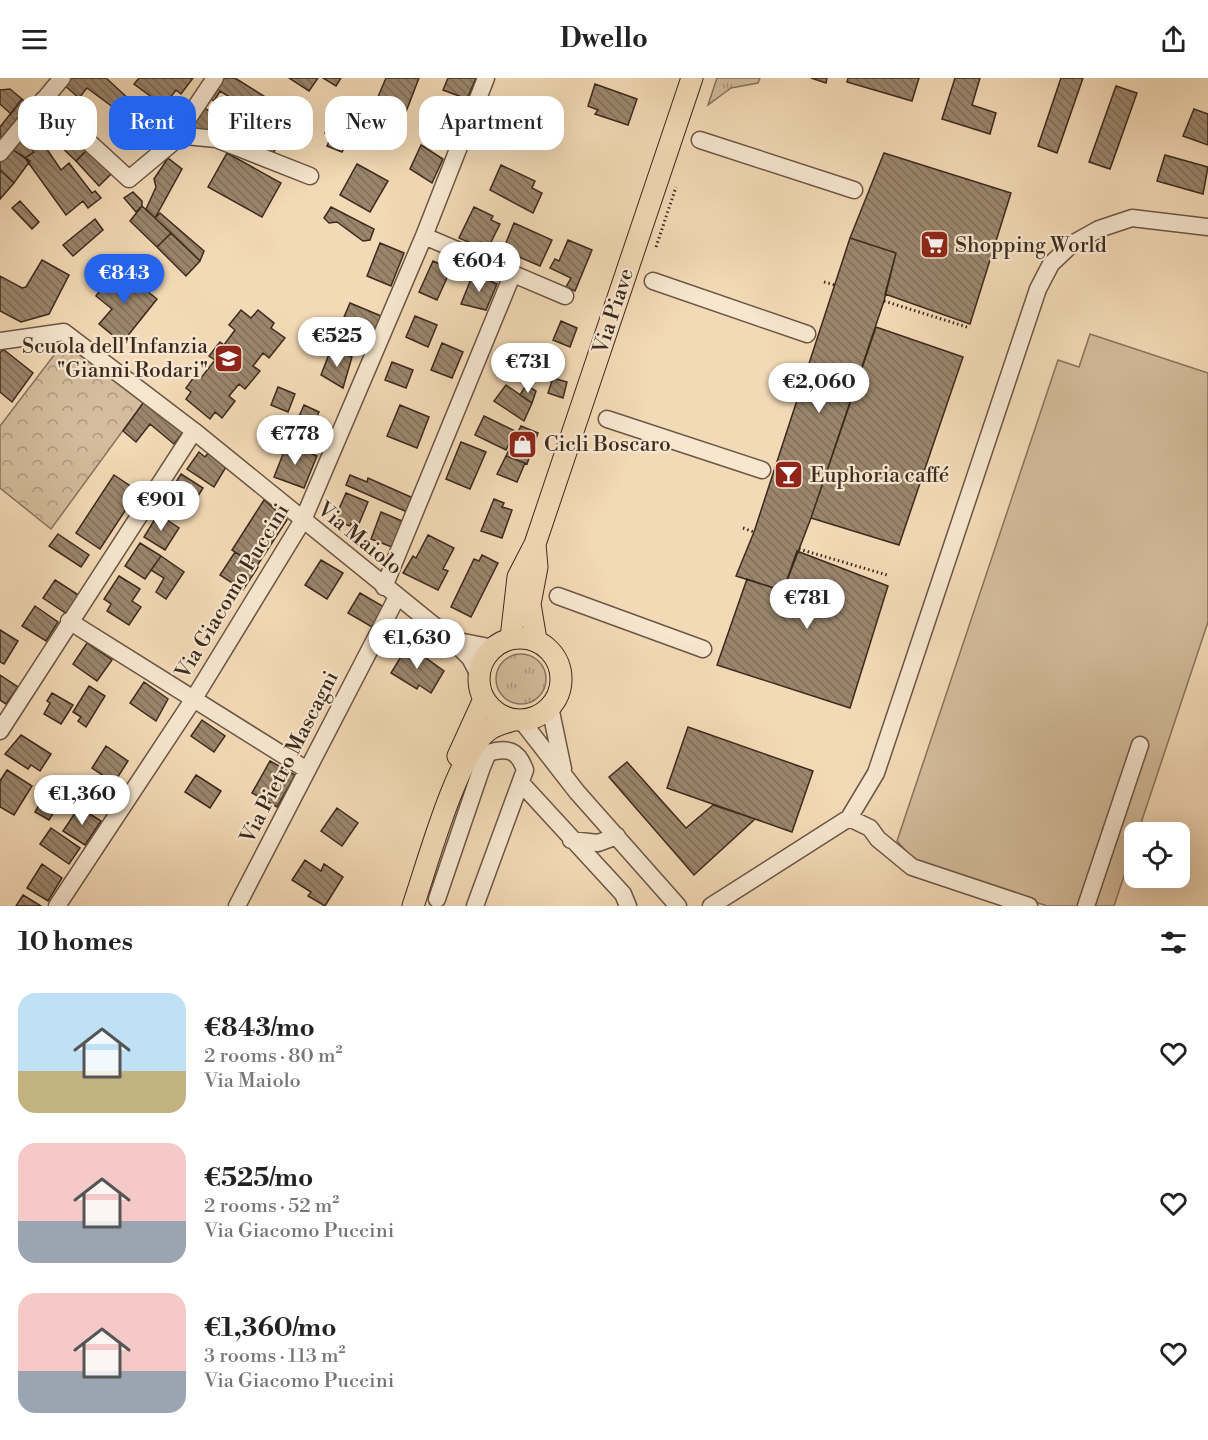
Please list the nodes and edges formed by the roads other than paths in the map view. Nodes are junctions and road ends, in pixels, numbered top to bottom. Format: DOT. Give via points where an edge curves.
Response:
graph roads {
  1 [pos="62,78"];
  2 [pos="215,78"];
  3 [pos="486,78"];
  4 [pos="692,78"];
  5 [pos="46,96"];
  6 [pos="196,106"];
  7 [pos="18,130"];
  8 [pos="196,137"];
  9 [pos="700,140"];
  10 [pos="97,149"];
  11 [pos="164,150"];
  12 [pos="0,153"];
  13 [pos="310,176"];
  14 [pos="854,190"];
  15 [pos="1208,227"];
  16 [pos="424,236"];
  17 [pos="513,273"];
  18 [pos="653,281"];
  19 [pos="566,296"];
  20 [pos="807,334"];
  21 [pos="0,341"];
  22 [pos="607,419"];
  23 [pos="194,431"];
  24 [pos="762,470"];
  25 [pos="303,520"];
  26 [pos="535,544"];
  27 [pos="391,592"];
  28 [pos="558,596"];
  29 [pos="69,621"];
  30 [pos="452,640"];
  31 [pos="536,640"];
  32 [pos="502,643"];
  33 [pos="703,649"];
  34 [pos="479,675"];
  35 [pos="484,699"];
  36 [pos="193,700"];
  37 [pos="550,707"];
  38 [pos="518,720"];
  39 [pos="0,731"];
  40 [pos="1140,746"];
  41 [pos="308,770"];
  42 [pos="564,773"];
  43 [pos="521,783"];
  44 [pos="453,789"];
  45 [pos="849,819"];
  46 [pos="617,836"];
  47 [pos="436,837"];
  48 [pos="571,840"];
  49 [pos="436,903"];
  50 [pos="57,906"];
  51 [pos="237,906"];
  52 [pos="412,906"];
  53 [pos="475,906"];
  54 [pos="628,906"];
  55 [pos="678,906"];
  56 [pos="711,906"];
  57 [pos="1029,906"];
  58 [pos="1086,906"];
  1 -- 5 [label="street"];
  2 -- 6 [label="street"];
  3 -- 16 [label="street, Via Giacomo Puccini"];
  4 -- 26 [label="main road, Via Piave"];
  7 -- 12 [label="street"];
  8 -- 13 [label="street" via="216,139"];
  9 -- 14 [label="street"];
  10 -- 11 [label="street" via="129,179"];
  15 -- 45 [label="street" via="1132,218 1099,229 1072,244 1051,264 1038,289 876,773"];
  16 -- 17 [label="street"];
  16 -- 25 [label="street, Via Giacomo Puccini"];
  17 -- 19 [label="street"];
  17 -- 27 [label="street, Via Pietro Mascagni"];
  18 -- 20 [label="street"];
  21 -- 23 [label="street, Via Maiolo" via="64,332"];
  22 -- 24 [label="street"];
  23 -- 25 [label="street, Via Maiolo"];
  23 -- 29 [label="street"];
  25 -- 27 [label="street, Via Maiolo"];
  25 -- 36 [label="street, Via Giacomo Puccini"];
  26 -- 31 [label="main road, Via Piave" via="537,567 530,604"];
  26 -- 32 [label="main road, Via Piave" via="518,577"];
  27 -- 30 [label="street, Via Maiolo"];
  27 -- 41 [label="street, Via Pietro Mascagni"];
  28 -- 33 [label="street"];
  29 -- 36 [label="street"];
  29 -- 39 [label="street"];
  30 -- 32 [label="street, Via Maiolo"];
  30 -- 34 [label="street, Via Maiolo" via="470,658"];
  31 -- 32 [label="main road"];
  31 -- 37 [label="main road" via="549,649 561,671 560,690"];
  32 -- 34 [label="main road" via="482,663"];
  34 -- 35 [label="main road"];
  35 -- 38 [label="main road" via="502,716"];
  35 -- 44 [label="main road" via="454,765"];
  36 -- 41 [label="street"];
  36 -- 50 [label="street, Via Giacomo Puccini"];
  37 -- 38 [label="main road" via="540,715"];
  37 -- 42 [label="street"];
  38 -- 42 [label="street"];
  38 -- 44 [label="main road" via="499,724 480,738"];
  40 -- 58 [label="street"];
  41 -- 51 [label="street, Via Pietro Mascagni"];
  42 -- 46 [label="street"];
  43 -- 48 [label="street"];
  43 -- 49 [label="street" via="525,770 522,760 503,748 489,753"];
  43 -- 53 [label="street"];
  44 -- 47 [label="main road"];
  45 -- 56 [label="street"];
  45 -- 57 [label="street" via="870,828 912,867"];
  46 -- 48 [label="street" via="598,843"];
  46 -- 55 [label="street"];
  47 -- 49 [label="street"];
  47 -- 52 [label="main road"];
  48 -- 54 [label="street" via="623,894"];
}
